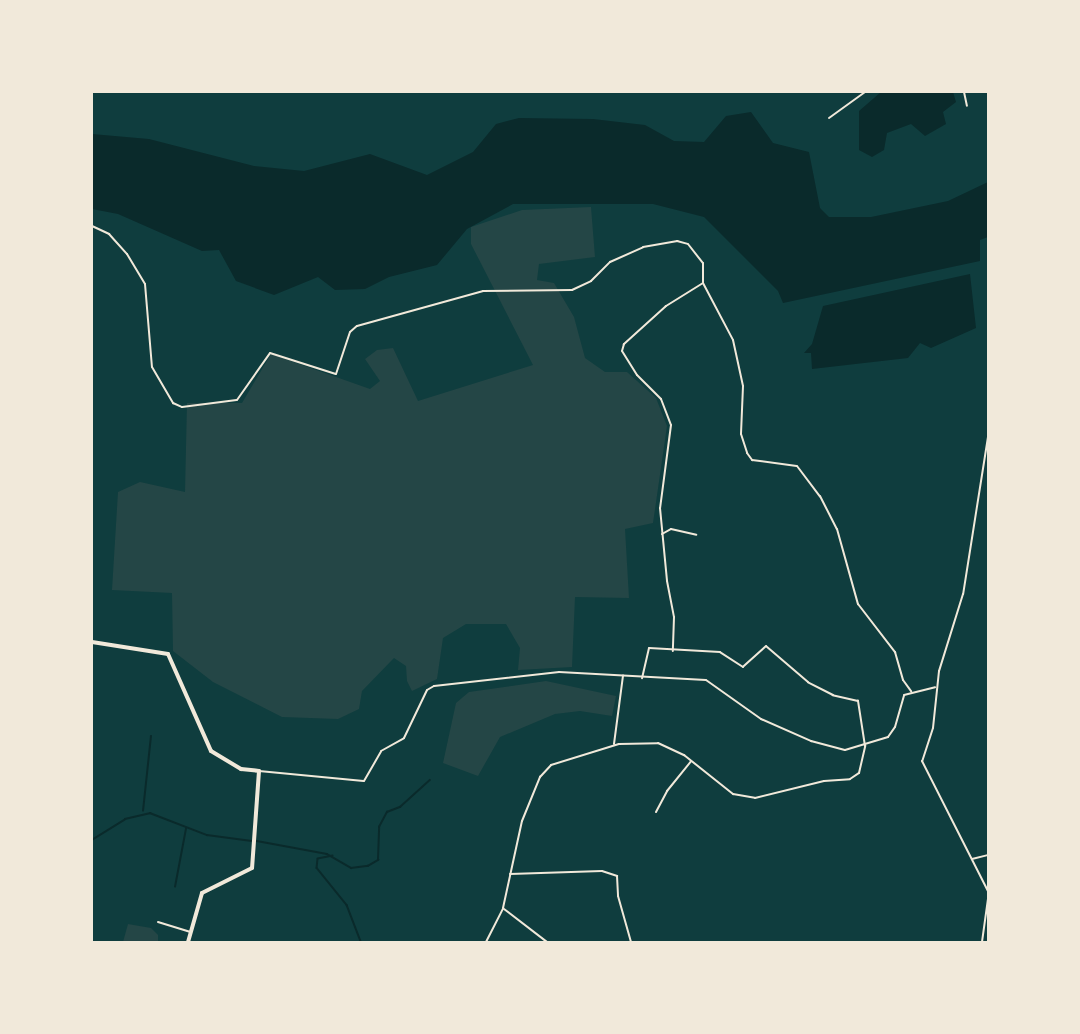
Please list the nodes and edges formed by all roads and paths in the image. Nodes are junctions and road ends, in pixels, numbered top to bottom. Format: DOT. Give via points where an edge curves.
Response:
graph roads {
  1 [pos="865,92"];
  2 [pos="964,92"];
  3 [pos="967,106"];
  4 [pos="829,118"];
  5 [pos="92,226"];
  6 [pos="703,283"];
  7 [pos="988,437"];
  8 [pos="987,446"];
  9 [pos="662,534"];
  10 [pos="696,535"];
  11 [pos="92,642"];
  12 [pos="673,651"];
  13 [pos="623,676"];
  14 [pos="642,678"];
  15 [pos="936,687"];
  16 [pos="911,691"];
  17 [pos="614,746"];
  18 [pos="865,746"];
  19 [pos="691,761"];
  20 [pos="259,771"];
  21 [pos="656,812"];
  22 [pos="988,855"];
  23 [pos="972,859"];
  24 [pos="508,874"];
  25 [pos="988,891"];
  26 [pos="988,899"];
  27 [pos="503,908"];
  28 [pos="158,922"];
  29 [pos="191,932"];
  30 [pos="188,942"];
  31 [pos="486,942"];
  32 [pos="547,942"];
  33 [pos="631,942"];
  34 [pos="982,942"];
  1 -- 4 [label="street"];
  2 -- 3 [label="street"];
  5 -- 6 [label="street" via="109,234 145,284 152,367 173,403 182,406 215,399 237,400 270,353 336,374 350,332 357,326 483,291 572,290 591,281 621,256 663,242 676,241 695,250 703,263"];
  6 -- 9 [label="street" via="666,306 624,344 622,351 643,382 661,399 671,425 661,498"];
  6 -- 16 [label="street" via="733,340 743,386 741,434 747,453 752,460 796,466 819,496 837,529 858,604 895,652 903,680"];
  7 -- 8 [label="street"];
  8 -- 15 [label="street" via="963,594"];
  9 -- 10 [label="street" via="671,530"];
  9 -- 12 [label="street" via="674,617"];
  11 -- 20 [label="main road" via="168,654 211,752 241,769"];
  12 -- 14 [label="street" via="649,648"];
  12 -- 18 [label="street" via="720,652 743,667 766,646 808,682 833,695 858,701"];
  13 -- 14 [label="street"];
  13 -- 17 [label="street"];
  13 -- 20 [label="street" via="559,672 434,686 427,690 404,738 381,751 364,781"];
  14 -- 18 [label="street" via="706,680 736,704 788,732 845,750"];
  15 -- 16 [label="street"];
  15 -- 23 [label="street" via="933,728 922,761"];
  16 -- 18 [label="street" via="904,695 888,737"];
  17 -- 19 [label="street" via="658,743"];
  17 -- 24 [label="street" via="551,765 543,772 522,821"];
  18 -- 19 [label="street" via="856,777 760,798 733,794"];
  19 -- 21 [label="street"];
  20 -- 29 [label="main road" via="250,872 213,884 202,893"];
  22 -- 23 [label="street"];
  23 -- 25 [label="street"];
  24 -- 27 [label="street"];
  24 -- 33 [label="street" via="602,871 617,876 618,896"];
  26 -- 34 [label="street"];
  27 -- 31 [label="street"];
  27 -- 32 [label="street"];
  28 -- 29 [label="street"];
  29 -- 30 [label="main road"];
}
